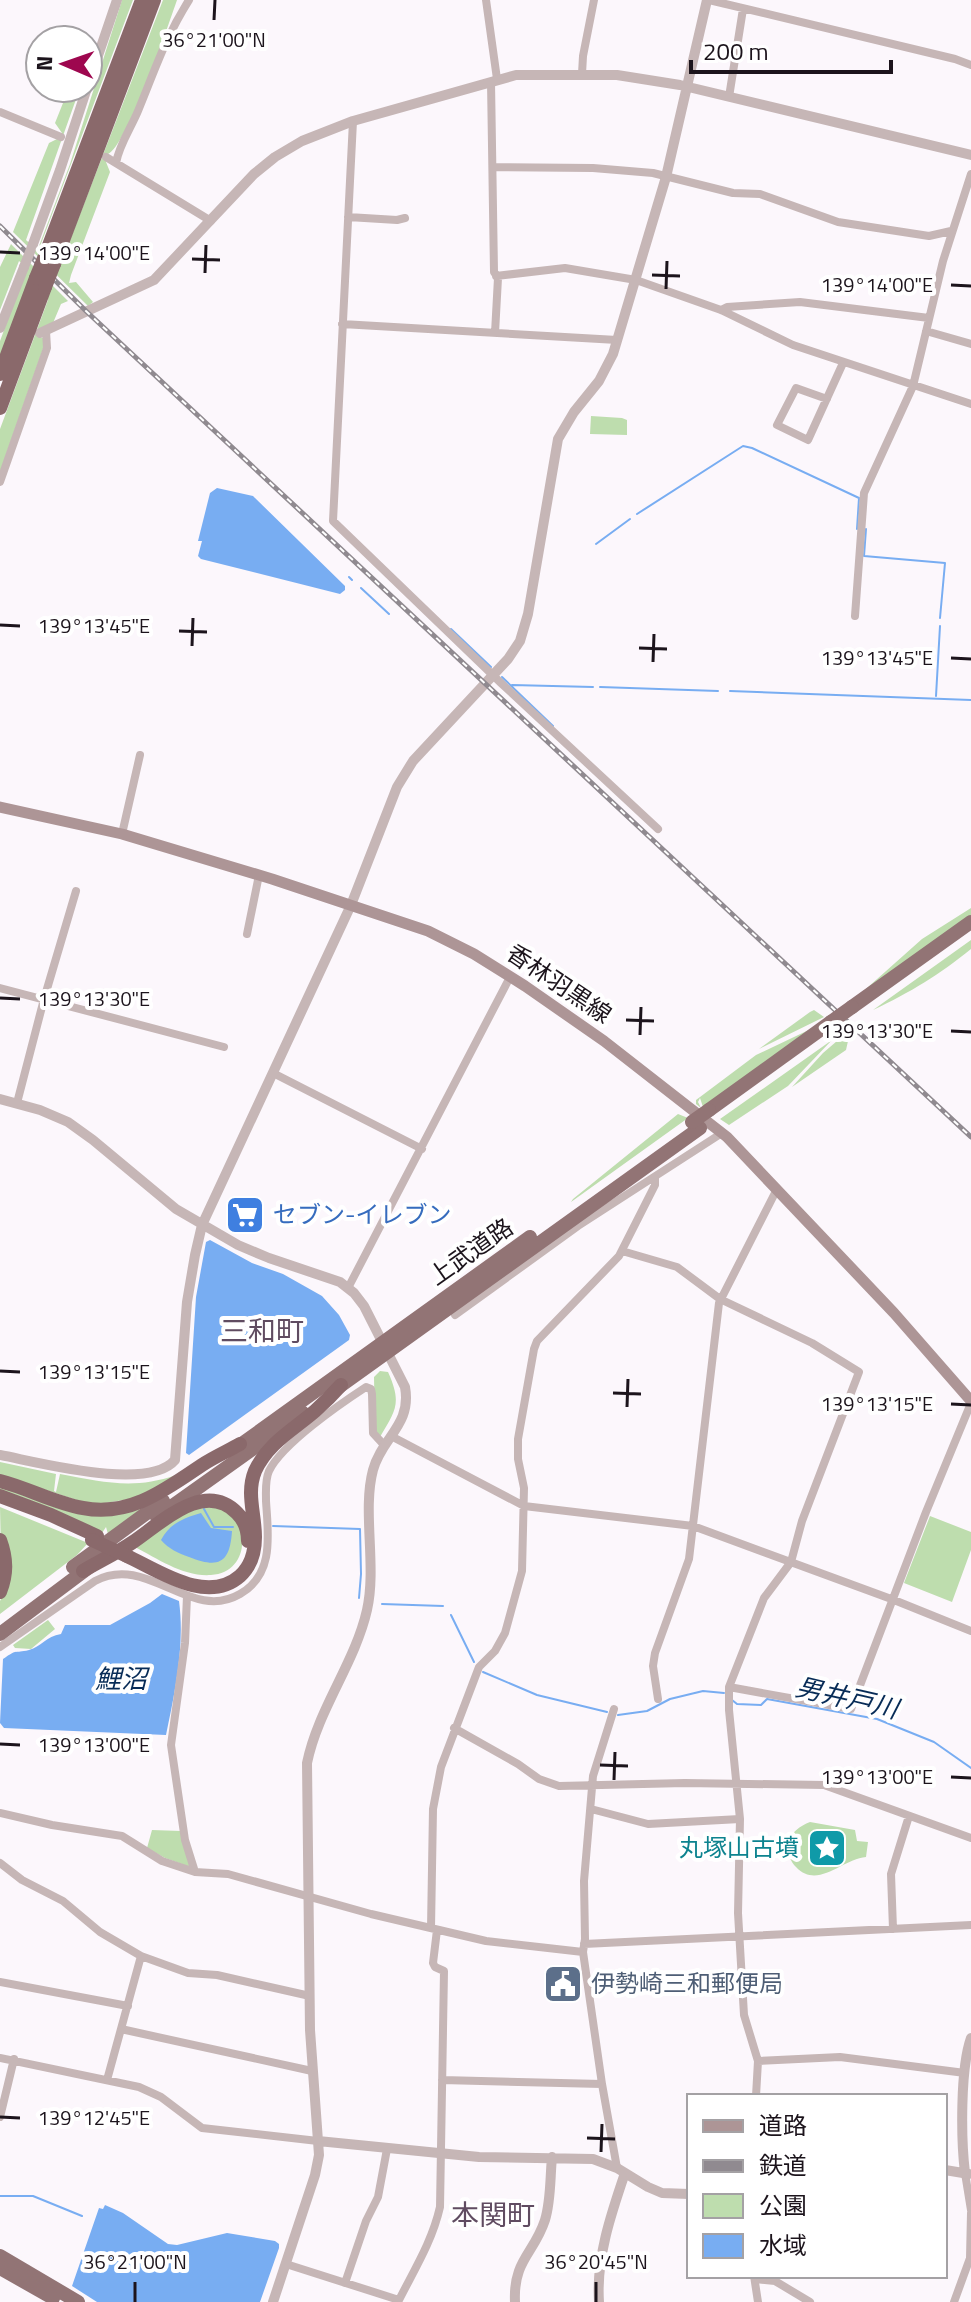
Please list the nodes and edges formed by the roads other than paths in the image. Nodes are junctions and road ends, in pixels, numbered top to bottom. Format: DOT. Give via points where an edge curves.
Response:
graph roads {
  1 [pos="117,0"];
  2 [pos="142,0"];
  3 [pos="154,0"];
  4 [pos="189,0"];
  5 [pos="486,0"];
  6 [pos="594,0"];
  7 [pos="708,0"];
  8 [pos="743,9"];
  9 [pos="104,39"];
  10 [pos="971,65"];
  11 [pos="582,74"];
  12 [pos="494,80"];
  13 [pos="688,86"];
  14 [pos="729,97"];
  15 [pos="82,104"];
  16 [pos="0,112"];
  17 [pos="353,121"];
  18 [pos="61,137"];
  19 [pos="971,154"];
  20 [pos="106,157"];
  21 [pos="116,163"];
  22 [pos="493,167"];
  23 [pos="971,174"];
  24 [pos="666,177"];
  25 [pos="348,217"];
  26 [pos="405,218"];
  27 [pos="211,221"];
  28 [pos="951,231"];
  29 [pos="50,260"];
  30 [pos="496,276"];
  31 [pos="636,280"];
  32 [pos="41,283"];
  33 [pos="721,310"];
  34 [pos="929,318"];
  35 [pos="342,324"];
  36 [pos="0,328"];
  37 [pos="926,331"];
  38 [pos="43,332"];
  39 [pos="495,333"];
  40 [pos="617,340"];
  41 [pos="971,344"];
  42 [pos="843,363"];
  43 [pos="0,374"];
  44 [pos="913,386"];
  45 [pos="827,399"];
  46 [pos="971,403"];
  47 [pos="0,408"];
  48 [pos="0,482"];
  49 [pos="855,616"];
  50 [pos="493,675"];
  51 [pos="140,755"];
  52 [pos="0,807"];
  53 [pos="658,829"];
  54 [pos="122,834"];
  55 [pos="259,875"];
  56 [pos="76,891"];
  57 [pos="351,905"];
  58 [pos="971,922"];
  59 [pos="971,933"];
  60 [pos="247,934"];
  61 [pos="510,977"];
  62 [pos="0,988"];
  63 [pos="44,999"];
  64 [pos="855,1011"];
  65 [pos="224,1047"];
  66 [pos="273,1073"];
  67 [pos="0,1099"];
  68 [pos="17,1103"];
  69 [pos="696,1125"];
  70 [pos="722,1133"];
  71 [pos="422,1149"];
  72 [pos="655,1178"];
  73 [pos="777,1189"];
  74 [pos="202,1225"];
  75 [pos="539,1248"];
  76 [pos="622,1251"];
  77 [pos="348,1288"];
  78 [pos="470,1298"];
  79 [pos="720,1299"];
  80 [pos="455,1315"];
  81 [pos="386,1347"];
  82 [pos="341,1385"];
  83 [pos="971,1402"];
  84 [pos="388,1441"];
  85 [pos="240,1444"];
  86 [pos="0,1455"];
  87 [pos="0,1481"];
  88 [pos="0,1496"];
  89 [pos="0,1502"];
  90 [pos="524,1506"];
  91 [pos="693,1526"];
  92 [pos="95,1538"];
  93 [pos="0,1540"];
  94 [pos="129,1554"];
  95 [pos="791,1562"];
  96 [pos="83,1571"];
  97 [pos="0,1592"];
  98 [pos="187,1596"];
  99 [pos="894,1600"];
  100 [pos="0,1623"];
  101 [pos="971,1631"];
  102 [pos="0,1634"];
  103 [pos="0,1647"];
  104 [pos="729,1687"];
  105 [pos="658,1699"];
  106 [pos="614,1709"];
  107 [pos="454,1728"];
  108 [pos="737,1784"];
  109 [pos="592,1785"];
  110 [pos="591,1809"];
  111 [pos="0,1813"];
  112 [pos="909,1816"];
  113 [pos="740,1819"];
  114 [pos="971,1838"];
  115 [pos="0,1863"];
  116 [pos="195,1872"];
  117 [pos="310,1897"];
  118 [pos="971,1925"];
  119 [pos="434,1929"];
  120 [pos="893,1929"];
  121 [pos="739,1936"];
  122 [pos="584,1948"];
  123 [pos="141,1956"];
  124 [pos="0,1982"];
  125 [pos="310,1996"];
  126 [pos="128,2006"];
  127 [pos="121,2029"];
  128 [pos="971,2038"];
  129 [pos="0,2058"];
  130 [pos="14,2059"];
  131 [pos="758,2061"];
  132 [pos="312,2071"];
  133 [pos="965,2073"];
  134 [pos="107,2080"];
  135 [pos="442,2080"];
  136 [pos="602,2084"];
  137 [pos="756,2094"];
  138 [pos="0,2117"];
  139 [pos="318,2141"];
  140 [pos="387,2149"];
  141 [pos="442,2154"];
  142 [pos="552,2157"];
  143 [pos="621,2170"];
  144 [pos="947,2170"];
  145 [pos="968,2173"];
  146 [pos="687,2194"];
  147 [pos="971,2212"];
  148 [pos="0,2256"];
  149 [pos="286,2264"];
  150 [pos="0,2268"];
  151 [pos="754,2278"];
  152 [pos="759,2278"];
  153 [pos="345,2283"];
  154 [pos="398,2301"];
  155 [pos="61,2302"];
  156 [pos="78,2302"];
  157 [pos="273,2302"];
  158 [pos="515,2302"];
  159 [pos="599,2302"];
  160 [pos="758,2302"];
  161 [pos="810,2302"];
  162 [pos="954,2302"];
  1 -- 9 [label="street"];
  2 -- 29 [label="highway"];
  3 -- 29 [label="highway"];
  4 -- 21 [label="street" via="165,40"];
  5 -- 12 [label="street"];
  6 -- 11 [label="street"];
  7 -- 8 [label="street"];
  7 -- 13 [label="street"];
  8 -- 10 [label="street"];
  8 -- 14 [label="street"];
  11 -- 12 [label="street"];
  11 -- 13 [label="street"];
  12 -- 17 [label="street"];
  12 -- 22 [label="street"];
  13 -- 14 [label="street"];
  13 -- 24 [label="street"];
  14 -- 19 [label="street"];
  15 -- 36 [label="street, bridge"];
  16 -- 18 [label="street"];
  17 -- 25 [label="street"];
  17 -- 27 [label="street" via="275,157"];
  20 -- 21 [label="street"];
  21 -- 27 [label="street"];
  22 -- 24 [label="street" via="593,168"];
  22 -- 30 [label="street"];
  23 -- 28 [label="street"];
  24 -- 28 [label="street" via="760,194 838,222 929,236"];
  24 -- 31 [label="street"];
  25 -- 26 [label="street"];
  25 -- 35 [label="street"];
  27 -- 38 [label="street" via="154,280"];
  28 -- 34 [label="street"];
  29 -- 32 [label="highway, bridge"];
  30 -- 31 [label="street" via="565,268"];
  30 -- 39 [label="street"];
  31 -- 33 [label="street"];
  31 -- 40 [label="street"];
  32 -- 43 [label="highway"];
  32 -- 47 [label="highway"];
  33 -- 34 [label="street" via="800,302"];
  33 -- 42 [label="street"];
  34 -- 37 [label="street"];
  35 -- 39 [label="street"];
  35 -- 50 [label="street" via="333,521"];
  37 -- 41 [label="street"];
  37 -- 44 [label="street"];
  38 -- 48 [label="street" via="47,348"];
  39 -- 40 [label="street"];
  40 -- 50 [label="street" via="599,381 558,439 527,620 516,647"];
  42 -- 44 [label="street"];
  42 -- 45 [label="street"];
  44 -- 46 [label="street"];
  44 -- 49 [label="street" via="863,496"];
  45 -- 45 [label="street" via="808,440 777,425 796,388"];
  50 -- 53 [label="street"];
  50 -- 57 [label="street" via="409,767"];
  51 -- 54 [label="street"];
  52 -- 54 [label="main road, 香林羽黒線"];
  54 -- 55 [label="main road, 香林羽黒線"];
  55 -- 57 [label="main road, 香林羽黒線"];
  55 -- 60 [label="street"];
  56 -- 63 [label="street"];
  57 -- 61 [label="main road, 香林羽黒線" via="428,931"];
  57 -- 66 [label="street"];
  58 -- 64 [label="highway, 上武道路"];
  59 -- 64 [label="highway, 上武道路"];
  61 -- 70 [label="main road, 香林羽黒線" via="604,1041"];
  61 -- 71 [label="street"];
  62 -- 63 [label="street"];
  63 -- 65 [label="street"];
  63 -- 68 [label="street"];
  64 -- 69 [label="highway, 上武道路, bridge"];
  66 -- 71 [label="street"];
  66 -- 74 [label="street"];
  67 -- 68 [label="street"];
  68 -- 74 [label="street" via="76,1128"];
  69 -- 75 [label="highway, 上武道路"];
  69 -- 81 [label="highway, 上武道路"];
  70 -- 72 [label="street"];
  70 -- 73 [label="main road, 香林羽黒線"];
  71 -- 77 [label="street"];
  72 -- 75 [label="street"];
  72 -- 76 [label="street"];
  73 -- 79 [label="street"];
  73 -- 83 [label="main road, 香林羽黒線"];
  74 -- 77 [label="street" via="246,1249"];
  74 -- 86 [label="street" via="187,1302 173,1463 125,1475"];
  75 -- 78 [label="highway, 上武道路"];
  76 -- 79 [label="street" via="677,1267"];
  76 -- 90 [label="street" via="537,1341 518,1439"];
  77 -- 81 [label="street"];
  78 -- 80 [label="street"];
  78 -- 81 [label="highway, 上武道路"];
  79 -- 91 [label="street"];
  79 -- 95 [label="street" via="859,1372"];
  81 -- 82 [label="highway, 上武道路"];
  81 -- 84 [label="street" via="406,1401 403,1419"];
  81 -- 85 [label="highway, 上武道路"];
  82 -- 94 [label="highway" via="259,1463 251,1488 254,1553 237,1578 217,1587 194,1586"];
  82 -- 96 [label="highway, 上武道路"];
  83 -- 99 [label="street"];
  84 -- 90 [label="street"];
  84 -- 98 [label="street" via="373,1433 372,1394 366,1387 288,1447 270,1469 267,1557 249,1588 217,1602"];
  84 -- 117 [label="street" via="371,1482 368,1609 307,1763"];
  85 -- 87 [label="highway" via="148,1500 120,1509 74,1507"];
  85 -- 100 [label="highway, 上武道路"];
  88 -- 92 [label="highway"];
  89 -- 92 [label="highway"];
  90 -- 91 [label="street"];
  90 -- 107 [label="street" via="522,1571 510,1621 495,1651 479,1667"];
  91 -- 95 [label="street"];
  91 -- 105 [label="street" via="689,1559 655,1653"];
  92 -- 94 [label="highway, bridge"];
  93 -- 97 [label="highway" via="6,1570"];
  94 -- 96 [label="highway" via="182,1575 215,1580 242,1562 248,1535 242,1519 225,1504 194,1503"];
  95 -- 99 [label="street"];
  95 -- 104 [label="street" via="764,1598"];
  96 -- 102 [label="highway, 上武道路"];
  98 -- 103 [label="street" via="143,1577 112,1574"];
  98 -- 116 [label="street" via="171,1745"];
  99 -- 101 [label="street"];
  99 -- 104 [label="street" via="851,1709"];
  104 -- 108 [label="street"];
  106 -- 109 [label="street"];
  107 -- 109 [label="street" via="544,1781"];
  107 -- 119 [label="street" via="434,1797"];
  108 -- 109 [label="street"];
  108 -- 112 [label="street" via="824,1785"];
  108 -- 113 [label="street"];
  109 -- 110 [label="street"];
  110 -- 113 [label="street" via="648,1824"];
  110 -- 122 [label="street"];
  111 -- 116 [label="street" via="122,1836 162,1861"];
  112 -- 114 [label="street"];
  112 -- 120 [label="street" via="891,1874"];
  113 -- 121 [label="street"];
  115 -- 123 [label="street"];
  116 -- 117 [label="street" via="228,1874"];
  117 -- 119 [label="street"];
  117 -- 125 [label="street"];
  118 -- 120 [label="street"];
  119 -- 122 [label="street" via="486,1941"];
  119 -- 135 [label="street" via="433,1963 444,1971"];
  120 -- 121 [label="street"];
  121 -- 122 [label="street"];
  121 -- 131 [label="street" via="744,2015"];
  122 -- 136 [label="street"];
  123 -- 125 [label="street" via="188,1973"];
  123 -- 126 [label="street"];
  124 -- 126 [label="street"];
  125 -- 132 [label="street"];
  126 -- 127 [label="street"];
  127 -- 132 [label="street"];
  127 -- 134 [label="street"];
  128 -- 133 [label="street"];
  129 -- 130 [label="street"];
  130 -- 134 [label="street"];
  130 -- 138 [label="street"];
  131 -- 133 [label="street" via="840,2057"];
  131 -- 137 [label="street"];
  132 -- 139 [label="street"];
  133 -- 145 [label="street" via="962,2152"];
  134 -- 139 [label="street" via="150,2091 202,2128"];
  135 -- 136 [label="street"];
  135 -- 141 [label="street"];
  136 -- 143 [label="street"];
  139 -- 140 [label="street"];
  139 -- 149 [label="street" via="315,2175"];
  140 -- 141 [label="street"];
  140 -- 153 [label="street" via="377,2201"];
  141 -- 142 [label="street"];
  141 -- 154 [label="street" via="436,2227"];
  142 -- 143 [label="street" via="593,2159"];
  142 -- 158 [label="street" via="544,2223 519,2267"];
  143 -- 146 [label="street" via="662,2193"];
  143 -- 159 [label="street" via="603,2249"];
  144 -- 145 [label="street"];
  145 -- 147 [label="street"];
  147 -- 162 [label="street" via="970,2258"];
  148 -- 156 [label="highway"];
  149 -- 153 [label="street"];
  149 -- 157 [label="street"];
  150 -- 155 [label="highway"];
  151 -- 160 [label="street"];
  152 -- 161 [label="street" via="775,2281"];
  153 -- 154 [label="street"];
}
